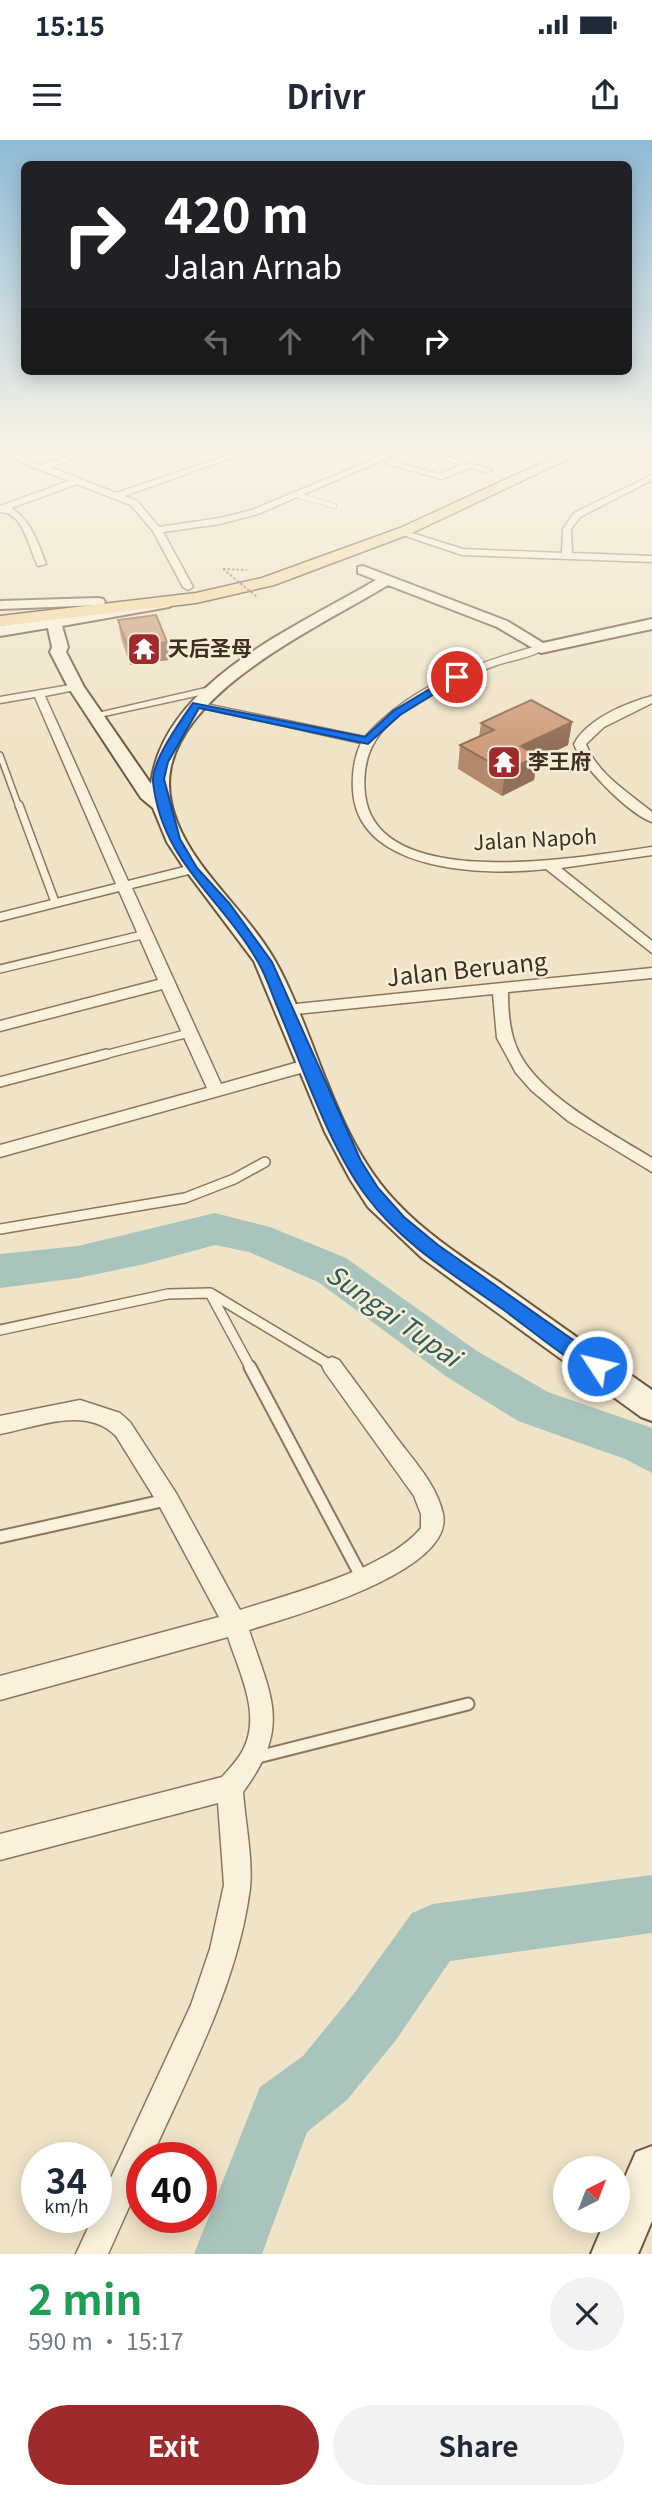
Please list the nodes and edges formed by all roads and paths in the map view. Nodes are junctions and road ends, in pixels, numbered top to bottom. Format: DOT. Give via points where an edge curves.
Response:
graph roads {
  1 [pos="34,548"];
  2 [pos="167,548"];
  3 [pos="332,548"];
  4 [pos="358,548"];
  5 [pos="376,548"];
  6 [pos="448,548"];
  7 [pos="567,548"];
  8 [pos="567,556"];
  9 [pos="652,559"];
  10 [pos="41,564"];
  11 [pos="253,570"];
  12 [pos="363,570"];
  13 [pos="273,573"];
  14 [pos="386,580"];
  15 [pos="188,587"];
  16 [pos="257,597"];
  17 [pos="99,602"];
  18 [pos="170,603"];
  19 [pos="0,605"];
  20 [pos="0,613"];
  21 [pos="0,621"];
  22 [pos="54,623"];
  23 [pos="652,624"];
  24 [pos="31,626"];
  25 [pos="0,631"];
  26 [pos="541,648"];
  27 [pos="58,652"];
  28 [pos="76,687"];
  29 [pos="210,690"];
  30 [pos="38,694"];
  31 [pos="652,699"];
  32 [pos="0,700"];
  33 [pos="196,705"];
  34 [pos="95,715"];
  35 [pos="368,741"];
  36 [pos="0,755"];
  37 [pos="125,760"];
  38 [pos="158,779"];
  39 [pos="652,797"];
  40 [pos="163,806"];
  41 [pos="638,806"];
  42 [pos="652,818"];
  43 [pos="652,851"];
  44 [pos="549,864"];
  45 [pos="192,869"];
  46 [pos="124,886"];
  47 [pos="55,902"];
  48 [pos="0,917"];
  49 [pos="146,934"];
  50 [pos="652,948"];
  51 [pos="0,969"];
  52 [pos="652,973"];
  53 [pos="166,983"];
  54 [pos="500,990"];
  55 [pos="286,1010"];
  56 [pos="0,1026"];
  57 [pos="189,1033"];
  58 [pos="309,1065"];
  59 [pos="0,1082"];
  60 [pos="217,1091"];
  61 [pos="0,1151"];
  62 [pos="265,1162"];
  63 [pos="652,1166"];
  64 [pos="0,1229"];
  65 [pos="210,1293"];
  66 [pos="0,1330"];
  67 [pos="332,1366"];
  68 [pos="652,1407"];
  69 [pos="0,1425"];
  70 [pos="168,1500"];
  71 [pos="0,1537"];
  72 [pos="363,1579"];
  73 [pos="235,1624"];
  74 [pos="0,1688"];
  75 [pos="468,1704"];
  76 [pos="252,1759"];
  77 [pos="230,1788"];
  78 [pos="0,1847"];
  79 [pos="652,2168"];
  80 [pos="92,2254"];
  81 [pos="614,2254"];
  1 -- 10 [label="street"];
  2 -- 15 [label="street"];
  3 -- 13 [label="main road"];
  4 -- 13 [label="main road" via="296,572 295,566"];
  5 -- 12 [label="main road" via="360,559"];
  6 -- 8 [label="street"];
  7 -- 8 [label="street"];
  8 -- 9 [label="street"];
  11 -- 13 [label="main road"];
  11 -- 15 [label="main road"];
  11 -- 16 [label="path, bridge" via="223,569"];
  12 -- 13 [label="main road"];
  12 -- 14 [label="street"];
  13 -- 18 [label="main road" via="221,594"];
  14 -- 26 [label="street" via="502,624"];
  14 -- 29 [label="street" via="233,671"];
  15 -- 17 [label="main road"];
  17 -- 19 [label="street"];
  17 -- 20 [label="main road"];
  18 -- 21 [label="main road"];
  18 -- 22 [label="main road"];
  22 -- 24 [label="street"];
  22 -- 27 [label="street"];
  23 -- 26 [label="street"];
  24 -- 25 [label="street"];
  24 -- 27 [label="street" via="48,648"];
  26 -- 35 [label="street" via="492,662 429,692 397,713"];
  27 -- 28 [label="street"];
  28 -- 30 [label="street"];
  28 -- 34 [label="street"];
  29 -- 33 [label="street"];
  29 -- 34 [label="street"];
  30 -- 32 [label="street"];
  30 -- 46 [label="street"];
  31 -- 41 [label="street" via="584,734 579,744 601,775"];
  33 -- 35 [label="street"];
  33 -- 38 [label="street" via="171,745"];
  34 -- 37 [label="street"];
  35 -- 44 [label="street, Jalan Napoh" via="358,787 367,823 383,838 428,858 463,866"];
  36 -- 47 [label="lane"];
  37 -- 38 [label="street"];
  37 -- 40 [label="street" via="148,794"];
  38 -- 40 [label="main road"];
  39 -- 41 [label="street"];
  40 -- 45 [label="street" via="174,839"];
  41 -- 42 [label="street"];
  43 -- 44 [label="street, Jalan Napoh"];
  44 -- 50 [label="street"];
  45 -- 46 [label="street"];
  45 -- 55 [label="street" via="247,934"];
  46 -- 47 [label="street"];
  46 -- 49 [label="street"];
  47 -- 48 [label="street"];
  49 -- 51 [label="lane"];
  49 -- 53 [label="street"];
  52 -- 54 [label="street, Jalan Beruang"];
  53 -- 56 [label="street"];
  53 -- 57 [label="street"];
  54 -- 55 [label="street, Jalan Beruang"];
  54 -- 63 [label="street" via="510,1052 525,1074 595,1130"];
  55 -- 58 [label="street"];
  57 -- 59 [label="lane"];
  57 -- 60 [label="street"];
  58 -- 60 [label="street"];
  58 -- 68 [label="street" via="354,1163 398,1222"];
  60 -- 61 [label="street"];
  62 -- 64 [label="lane" via="185,1198"];
  65 -- 66 [label="lane" via="168,1294"];
  65 -- 67 [label="lane"];
  65 -- 72 [label="lane"];
  67 -- 72 [label="street" via="422,1489 433,1512 433,1528 415,1552"];
  69 -- 70 [label="street" via="80,1409 106,1415 123,1429"];
  70 -- 71 [label="lane"];
  70 -- 73 [label="street"];
  72 -- 73 [label="street"];
  73 -- 74 [label="street"];
  73 -- 76 [label="street" via="262,1704 261,1734"];
  75 -- 76 [label="lane"];
  76 -- 77 [label="street"];
  77 -- 78 [label="street"];
  77 -- 80 [label="street" via="237,1885 224,1949 203,2009"];
  79 -- 81 [label="street"];
}
